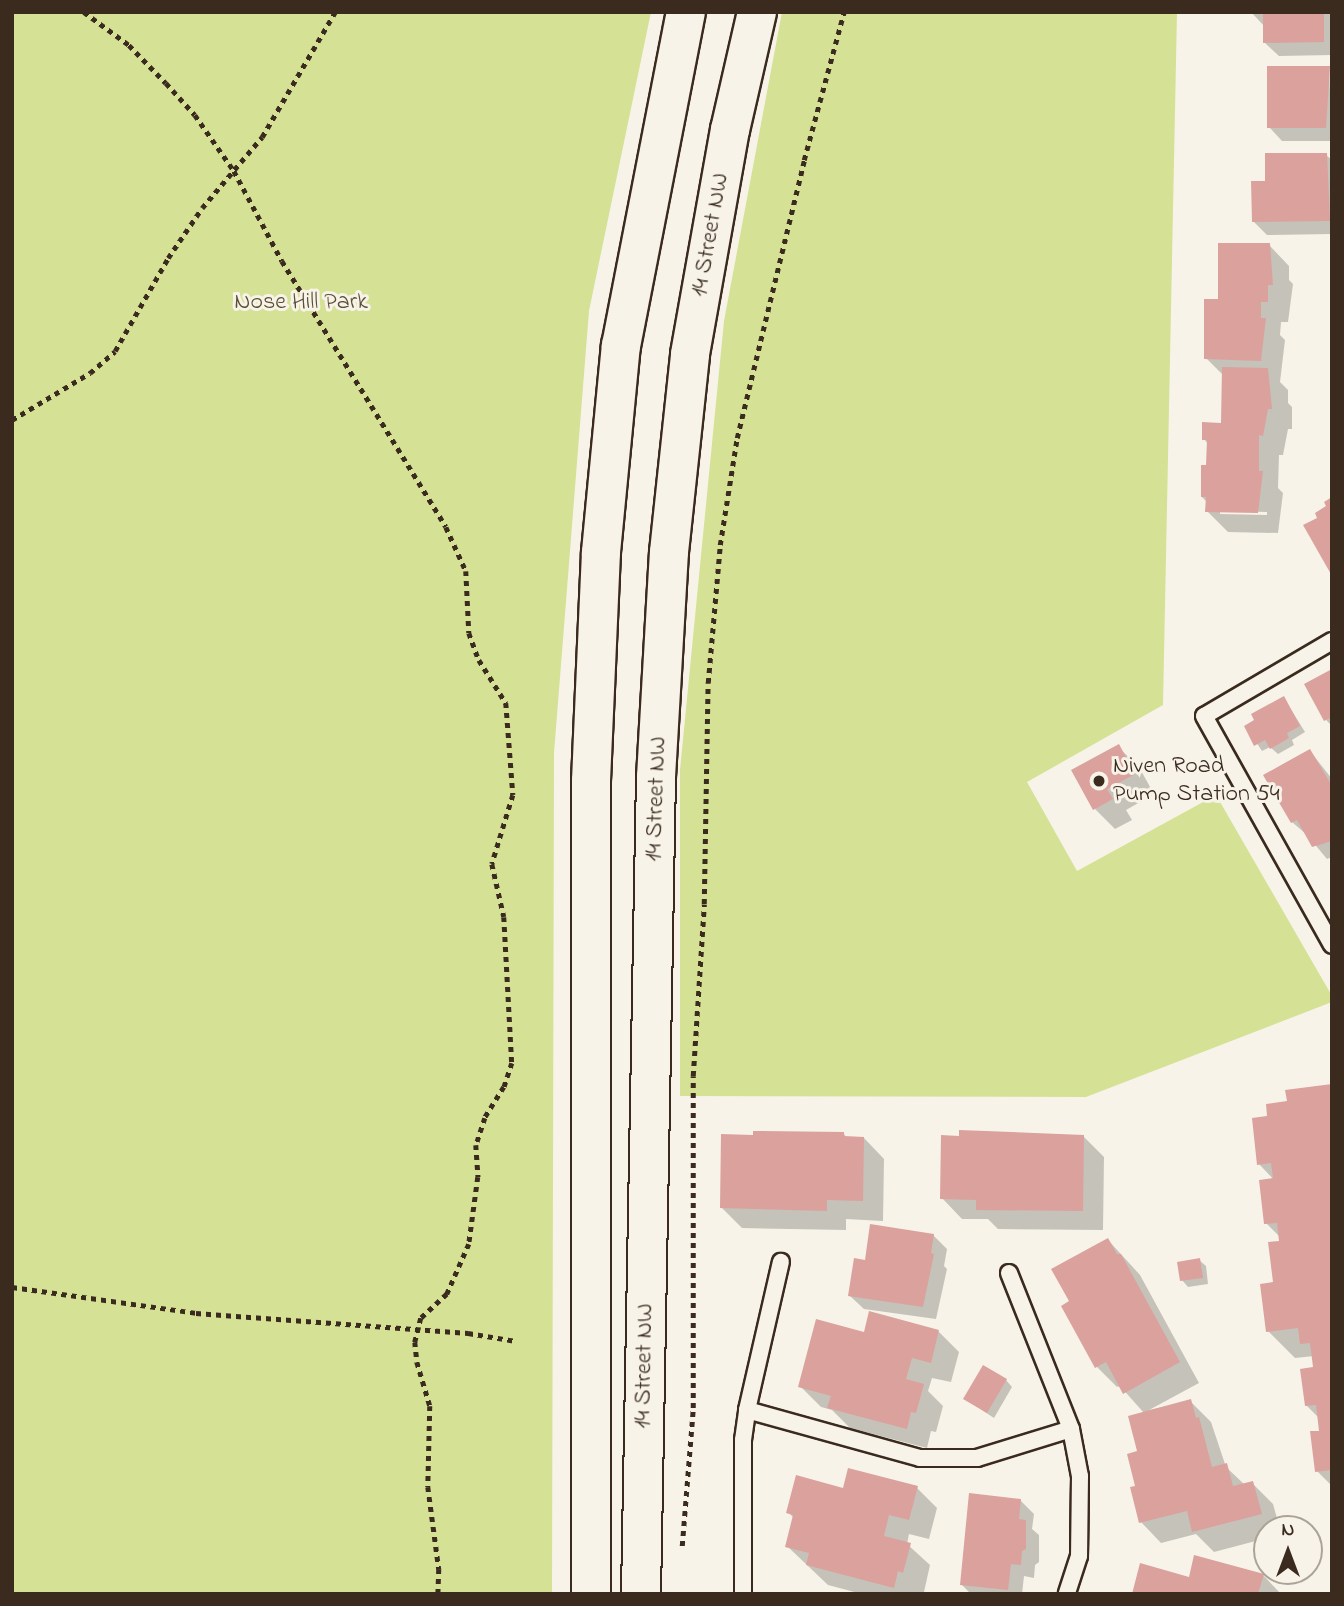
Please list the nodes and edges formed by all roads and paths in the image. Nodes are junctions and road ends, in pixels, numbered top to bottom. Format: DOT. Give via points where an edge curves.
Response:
graph roads {
  1 [pos="84,12"];
  2 [pos="335,12"];
  3 [pos="686,12"];
  4 [pos="757,12"];
  5 [pos="844,12"];
  6 [pos="234,172"];
  7 [pos="12,420"];
  8 [pos="1332,641"];
  9 [pos="1332,946"];
  10 [pos="781,1262"];
  11 [pos="1009,1273"];
  12 [pos="12,1287"];
  13 [pos="417,1329"];
  14 [pos="516,1341"];
  15 [pos="747,1410"];
  16 [pos="1071,1429"];
  17 [pos="681,1554"];
  18 [pos="438,1594"];
  19 [pos="591,1594"];
  20 [pos="642,1594"];
  21 [pos="743,1594"];
  22 [pos="1067,1594"];
  1 -- 6 [label="path" via="129,45 166,83 195,115"];
  2 -- 6 [label="path" via="262,137"];
  3 -- 19 [label="main road" via="621,346 601,552 591,781"];
  4 -- 20 [label="main road, 14 Street NW" via="730,130 690,354 669,552 656,777"];
  5 -- 17 [label="path" via="737,438 720,545 708,683 704,904 693,1076 693,1408"];
  6 -- 7 [label="path" via="168,258 115,351 90,373"];
  6 -- 13 [label="path" via="282,261 446,527 466,571 469,633 479,660 506,703 513,795 492,864 504,917 512,1063 476,1145 478,1177 469,1244 447,1294 421,1318"];
  8 -- 9 [label="lane" via="1204,716"];
  10 -- 15 [label="lane"];
  11 -- 16 [label="lane"];
  12 -- 13 [label="path" via="196,1313"];
  13 -- 14 [label="path"];
  13 -- 18 [label="path" via="416,1362 430,1406 428,1487"];
  15 -- 16 [label="lane" via="920,1458 977,1458"];
  15 -- 21 [label="lane"];
  16 -- 22 [label="lane" via="1080,1476 1079,1556"];
}
